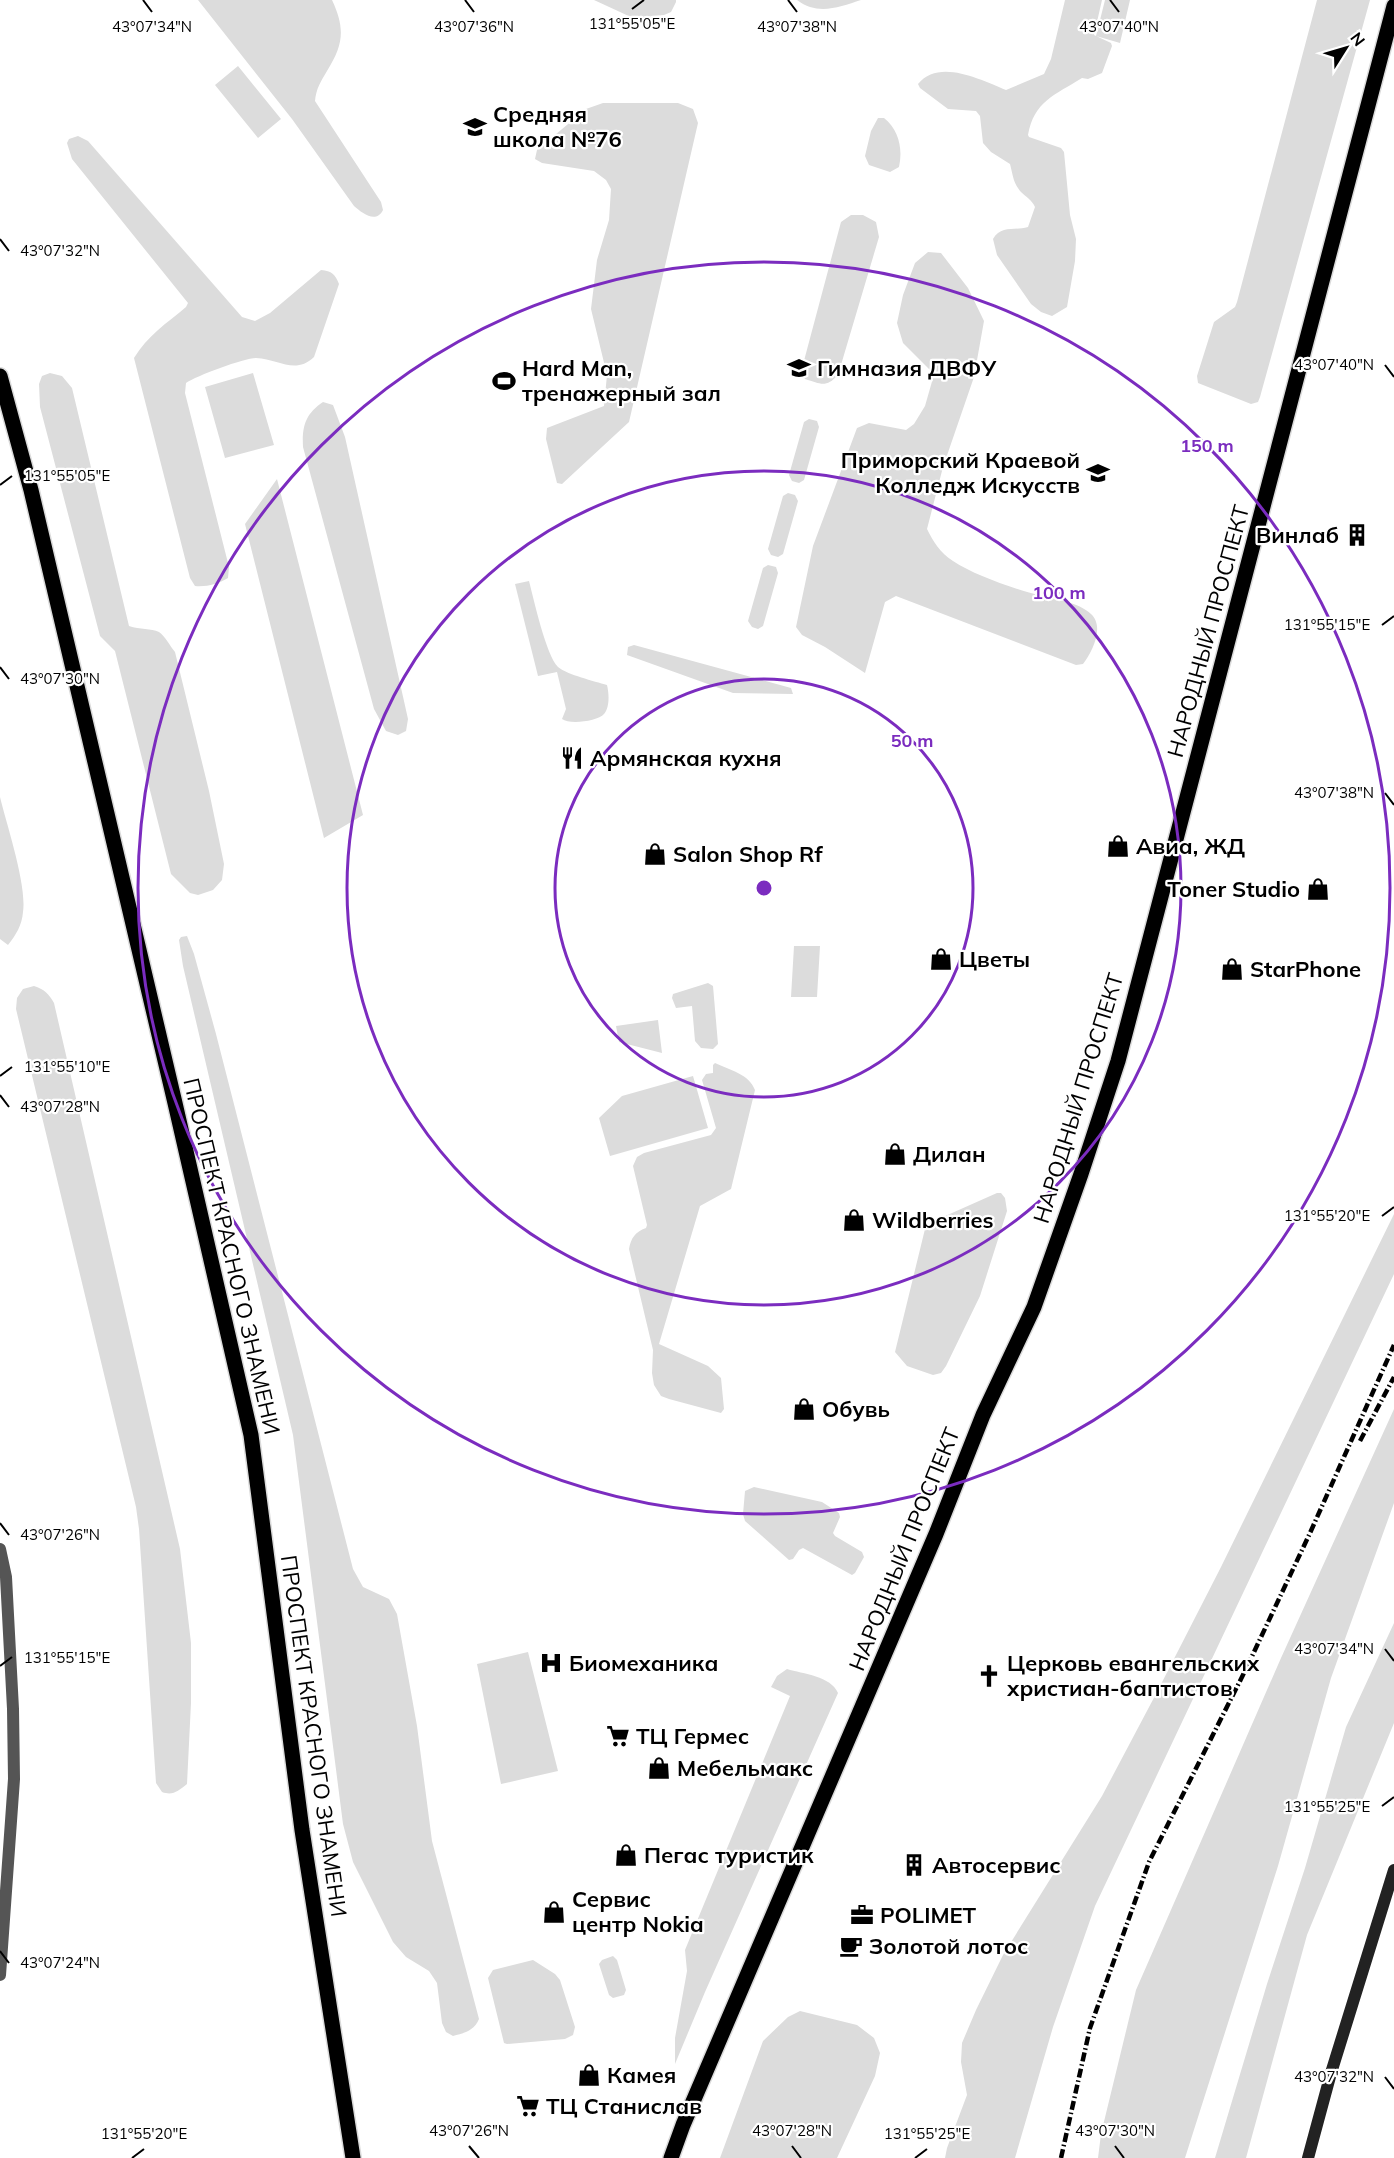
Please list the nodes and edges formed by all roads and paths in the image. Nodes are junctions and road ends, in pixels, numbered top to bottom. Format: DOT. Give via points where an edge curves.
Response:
graph roads {
  1 [pos="1394,6"];
  2 [pos="0,376"];
  3 [pos="0,1549"];
  4 [pos="1394,1870"];
  5 [pos="0,1975"];
  6 [pos="353,2158"];
  7 [pos="671,2158"];
  8 [pos="1308,2158"];
  1 -- 7 [label="main road, НАРОДНЫЙ ПРОСПЕКТ" via="1118,1060 1081,1174 1034,1307 983,1415"];
  2 -- 6 [label="main road, ПРОСПЕКТ КРАСНОГО ЗНАМЕНИ" via="175,1103 250,1436 304,1849"];
  3 -- 5 [label="street" via="6,1577 14,1779"];
  4 -- 8 [label="main road"];
}
